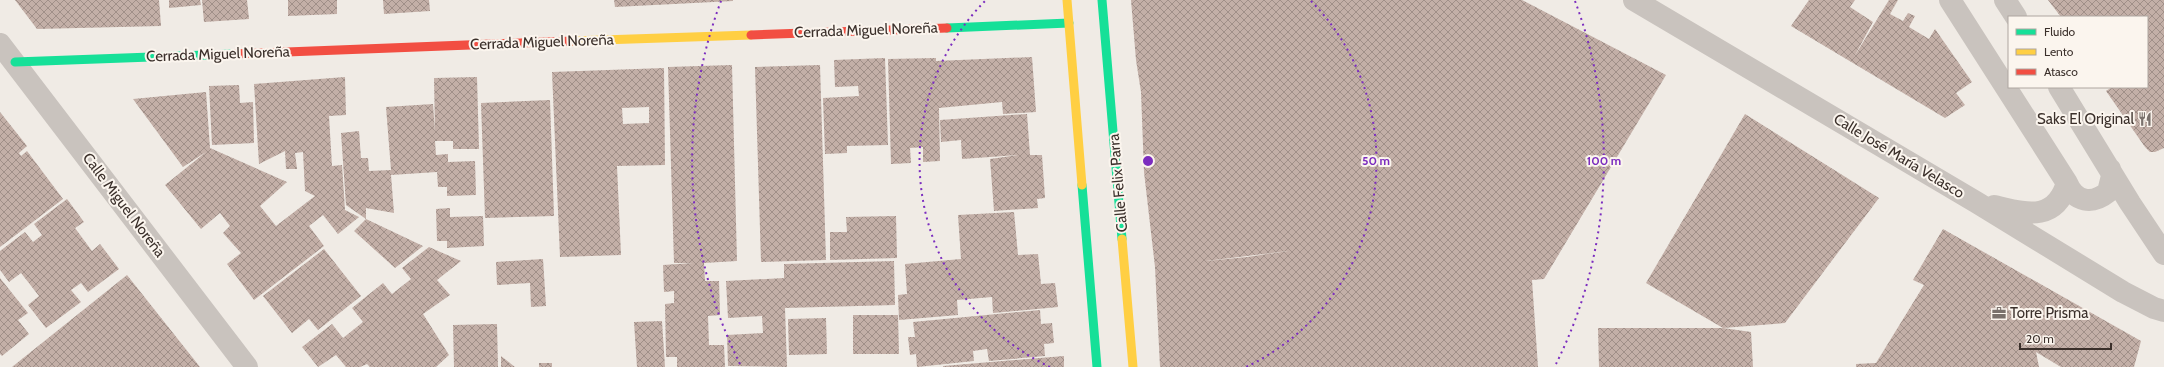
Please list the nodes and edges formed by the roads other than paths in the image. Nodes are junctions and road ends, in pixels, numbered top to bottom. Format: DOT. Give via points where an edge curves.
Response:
graph roads {
  1 [pos="1067,0"];
  2 [pos="1102,0"];
  3 [pos="1634,0"];
  4 [pos="1950,0"];
  5 [pos="2005,0"];
  6 [pos="2015,16"];
  7 [pos="1069,23"];
  8 [pos="0,44"];
  9 [pos="15,62"];
  10 [pos="2060,88"];
  11 [pos="2110,169"];
  12 [pos="2067,183"];
  13 [pos="1976,202"];
  14 [pos="2164,254"];
  15 [pos="2164,310"];
  16 [pos="247,367"];
  17 [pos="1097,367"];
  18 [pos="1133,367"];
  1 -- 7 [label="street"];
  2 -- 18 [label="street, Calle Felix Parra"];
  3 -- 13 [label="street, Calle José María Velasco"];
  4 -- 12 [label="street"];
  5 -- 6 [label="street"];
  7 -- 9 [label="street, Cerrada Miguel Noreña"];
  7 -- 17 [label="street"];
  8 -- 9 [label="street, Calle Miguel Noreña"];
  9 -- 16 [label="street, Calle Miguel Noreña"];
  10 -- 11 [label="street"];
  11 -- 12 [label="street" via="2112,176 2108,192 2094,200 2077,197 2070,191"];
  11 -- 14 [label="street"];
  12 -- 13 [label="street" via="2064,194 2057,203 2037,213 2025,213"];
  13 -- 15 [label="street, Calle José María Velasco" via="2123,292 2154,308"];
}
